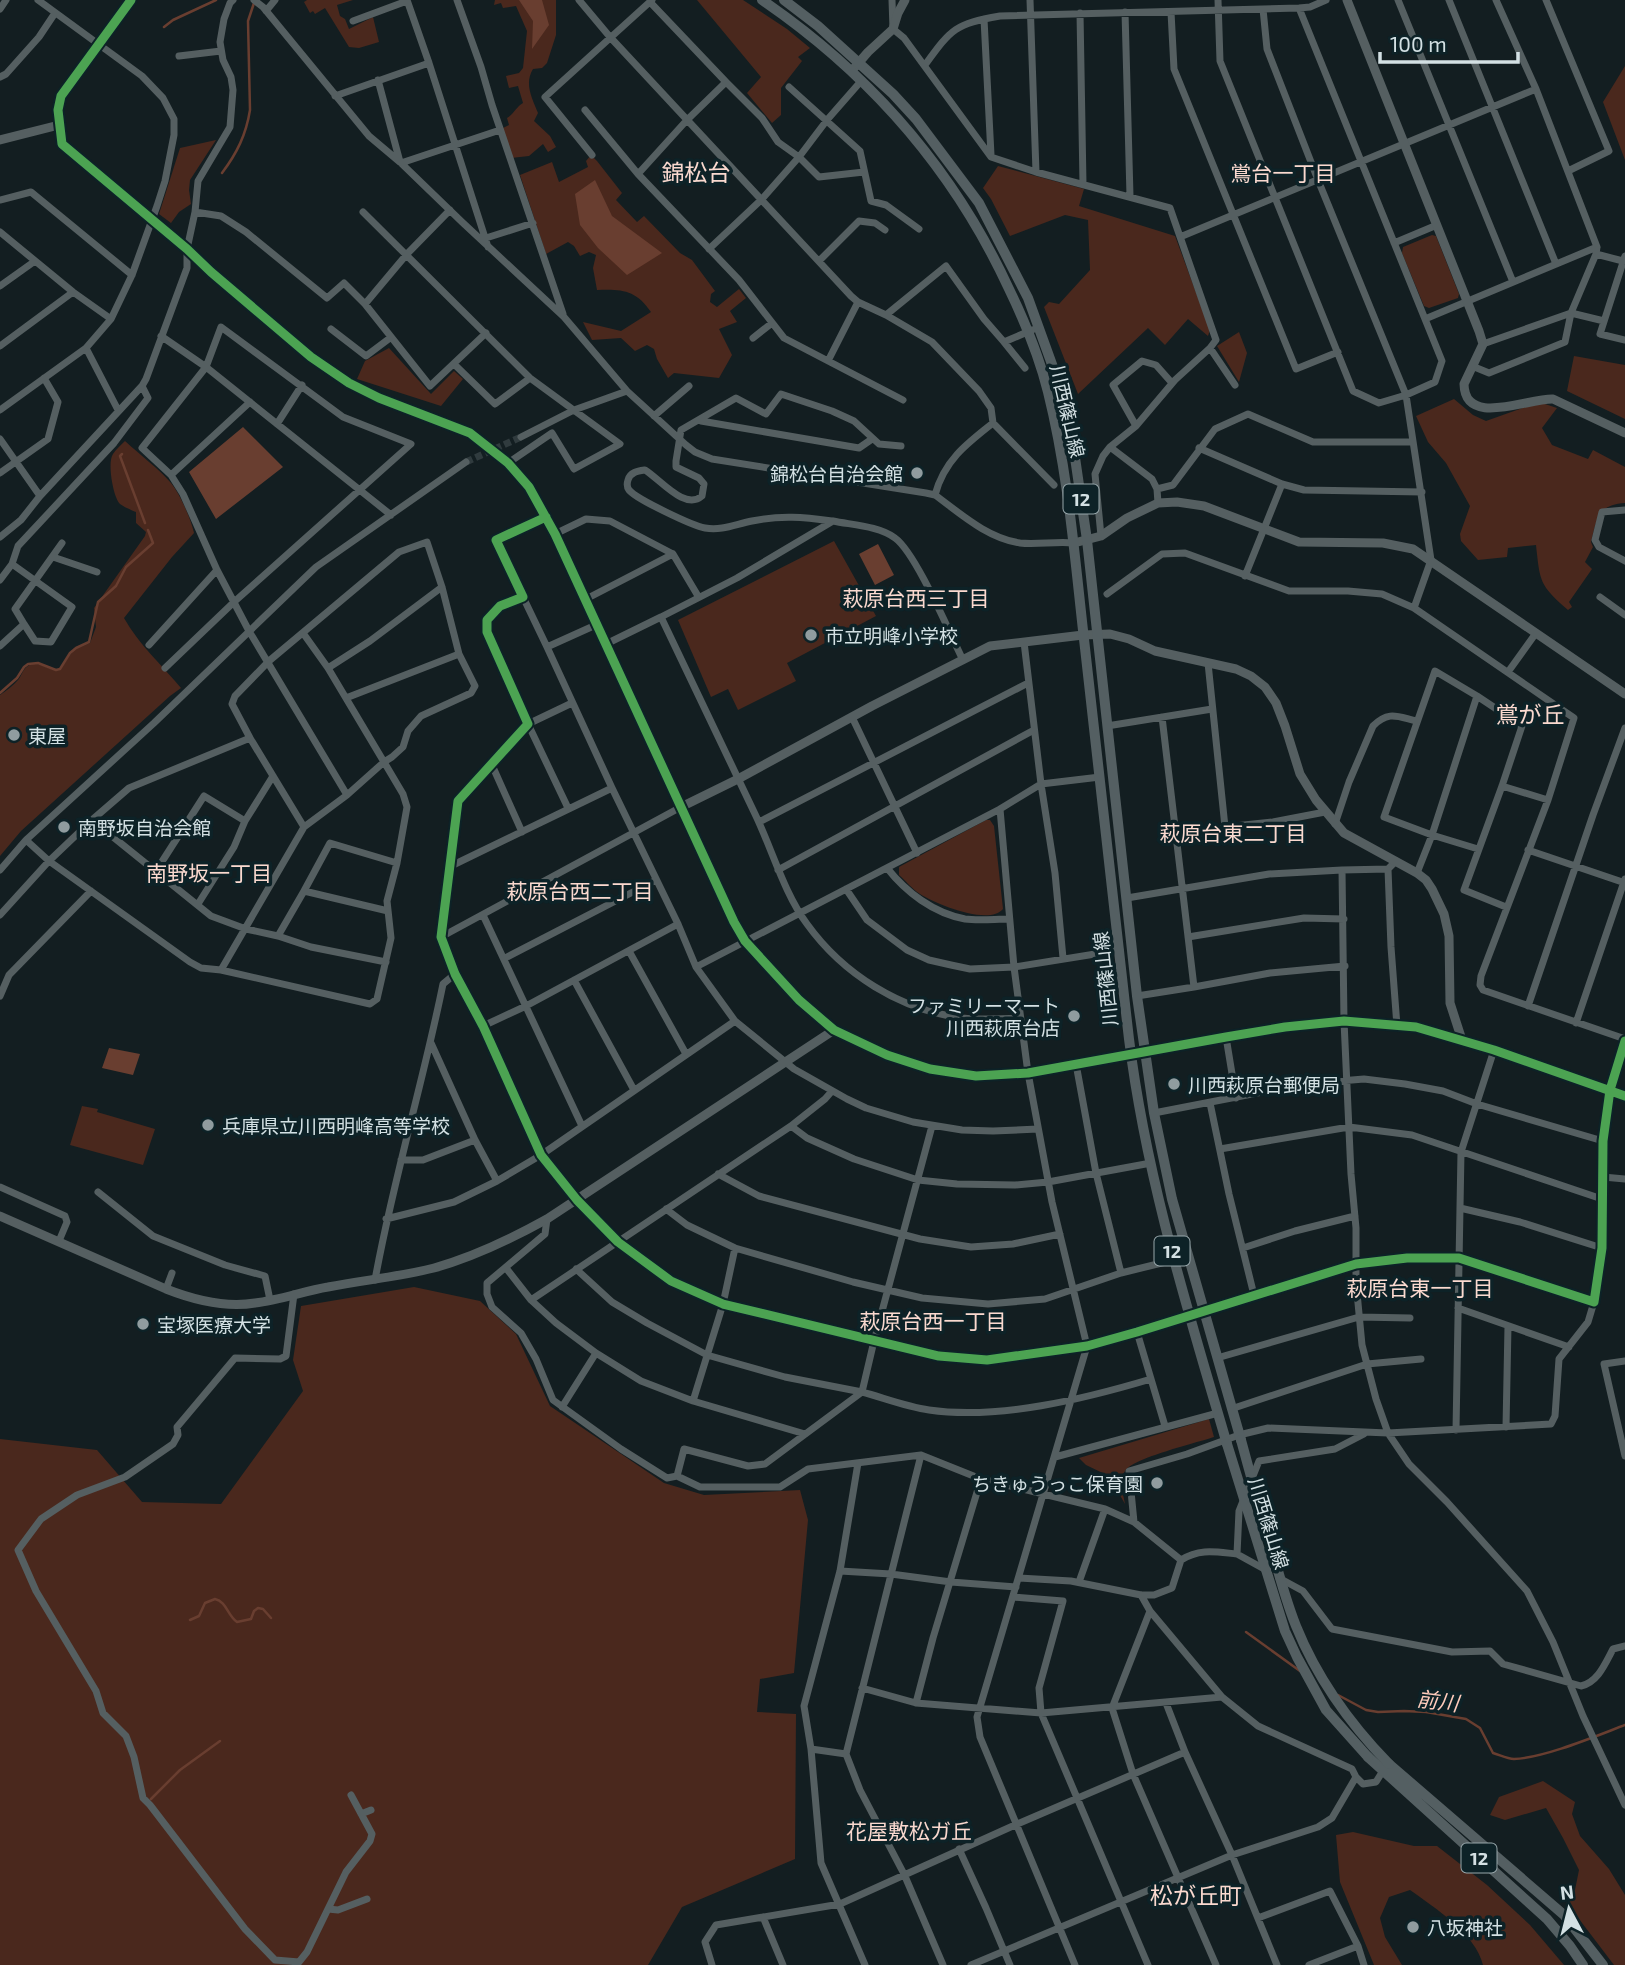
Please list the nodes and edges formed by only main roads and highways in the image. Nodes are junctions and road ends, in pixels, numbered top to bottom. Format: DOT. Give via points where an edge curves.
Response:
graph roads {
  1 [pos="762,0"];
  2 [pos="784,0"];
  3 [pos="856,66"];
  4 [pos="1034,329"];
  5 [pos="1385,1767"];
  6 [pos="1583,1965"];
  7 [pos="1603,1965"];
  1 -- 3 [label="main road, 川西篠山線 / 12"];
  2 -- 3 [label="main road, 川西篠山線 / 12" via="818,26"];
  3 -- 4 [label="main road, 川西篠山線 / 12" via="862,80 944,176 974,220"];
  3 -- 4 [label="main road, 川西篠山線 / 12" via="893,94 916,119 979,203 1028,298"];
  4 -- 5 [label="main road, 川西篠山線 / 12, bridge" via="1058,381 1072,437 1144,1052 1172,1199 1296,1627 1337,1702"];
  4 -- 5 [label="main road, 川西篠山線 / 12, bridge" via="1061,448 1074,543 1132,1054 1174,1260 1284,1631 1326,1710 1368,1757"];
  5 -- 6 [label="main road, 川西篠山線 / 12" via="1547,1919"];
  5 -- 7 [label="main road, 川西篠山線 / 12" via="1564,1915"];
}
